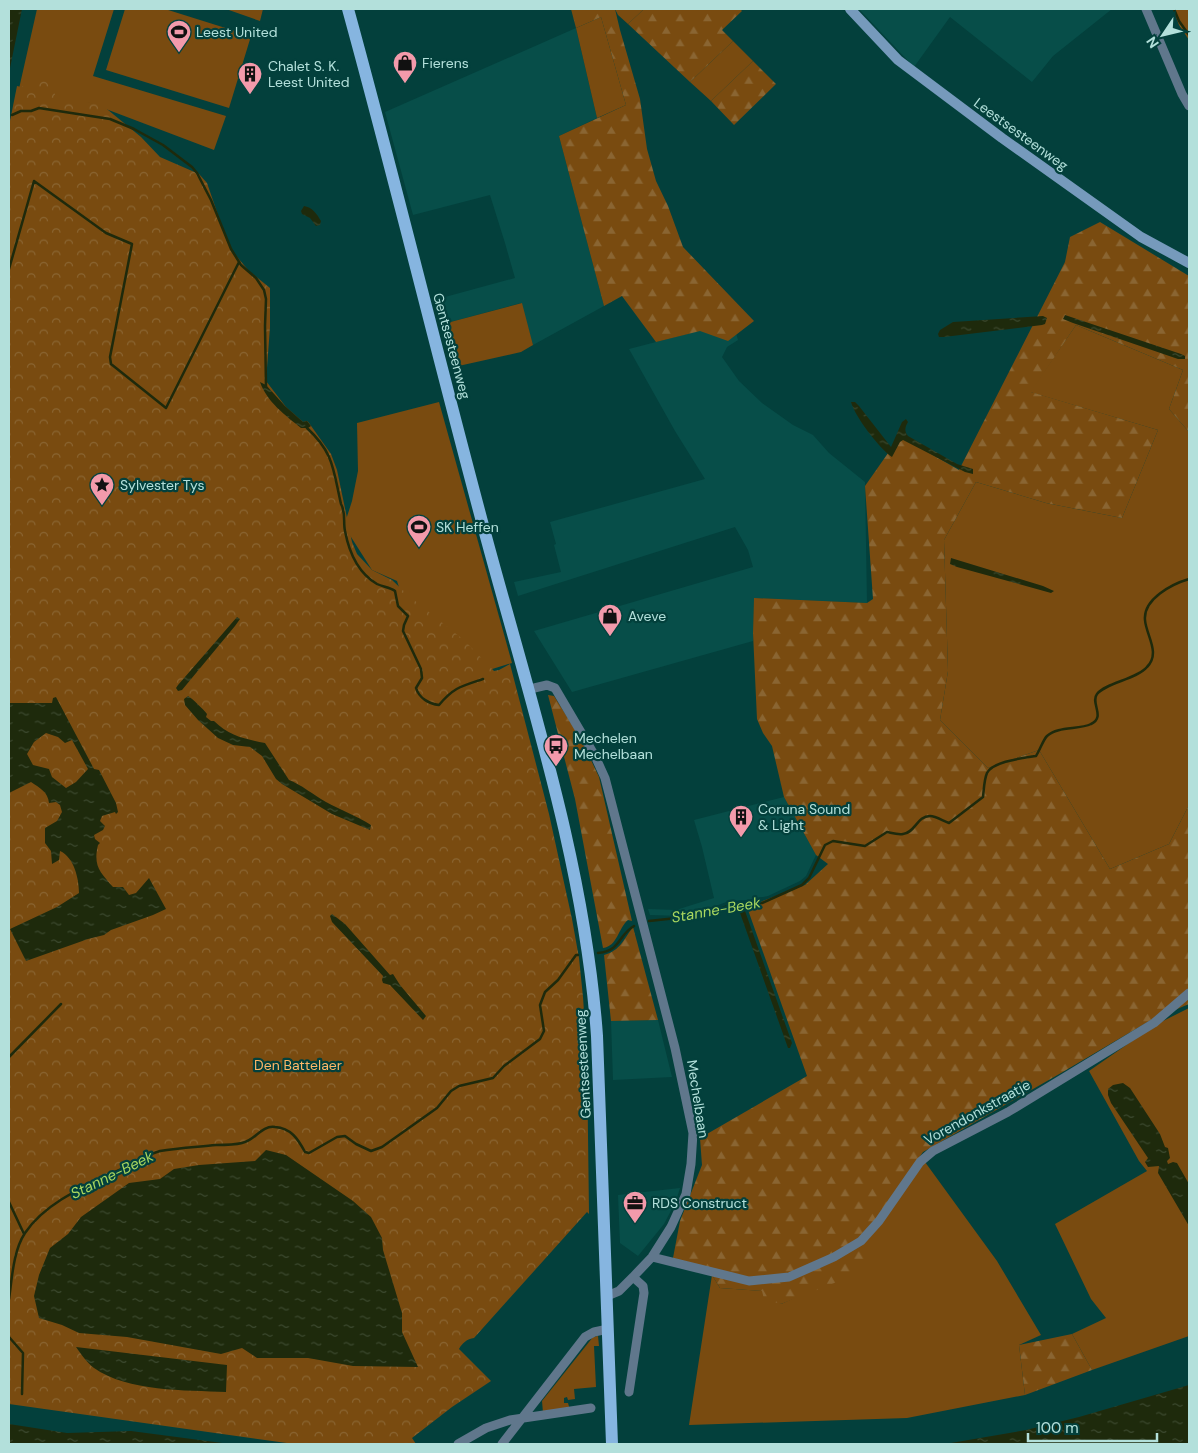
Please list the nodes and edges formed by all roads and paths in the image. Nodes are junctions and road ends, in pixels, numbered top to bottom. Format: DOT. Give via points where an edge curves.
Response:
graph roads {
  1 [pos="348,9"];
  2 [pos="850,9"];
  3 [pos="1146,9"];
  4 [pos="1189,106"];
  5 [pos="1189,263"];
  6 [pos="530,689"];
  7 [pos="1189,993"];
  8 [pos="652,1257"];
  9 [pos="633,1277"];
  10 [pos="607,1296"];
  11 [pos="608,1329"];
  12 [pos="629,1392"];
  13 [pos="591,1408"];
  14 [pos="522,1418"];
  15 [pos="458,1444"];
  16 [pos="502,1444"];
  17 [pos="612,1444"];
  1 -- 6 [label="main road, Gentsesteenweg" via="475,494"];
  2 -- 5 [label="street, Leestsesteenweg" via="898,60 1002,138 1141,237"];
  3 -- 4 [label="street"];
  6 -- 8 [label="street, Mechelbaan" via="547,685 554,688 605,778 675,1048 693,1133 691,1164 686,1194"];
  6 -- 10 [label="main road, Gentsesteenweg" via="571,856 593,984"];
  7 -- 8 [label="street, Vorendonkstraatje" via="1154,1023 1008,1112 933,1150 920,1162 879,1222 860,1241 834,1257 789,1277 749,1281"];
  8 -- 9 [label="street, Mechelbaan"];
  9 -- 10 [label="street, Mechelbaan" via="620,1291"];
  9 -- 12 [label="street" via="644,1286 644,1293"];
  10 -- 11 [label="main road, Gentsesteenweg"];
  11 -- 14 [label="street" via="585,1337"];
  11 -- 17 [label="main road, Gentsesteenweg"];
  13 -- 14 [label="street"];
  14 -- 15 [label="street" via="486,1428"];
  14 -- 16 [label="street"];
}
